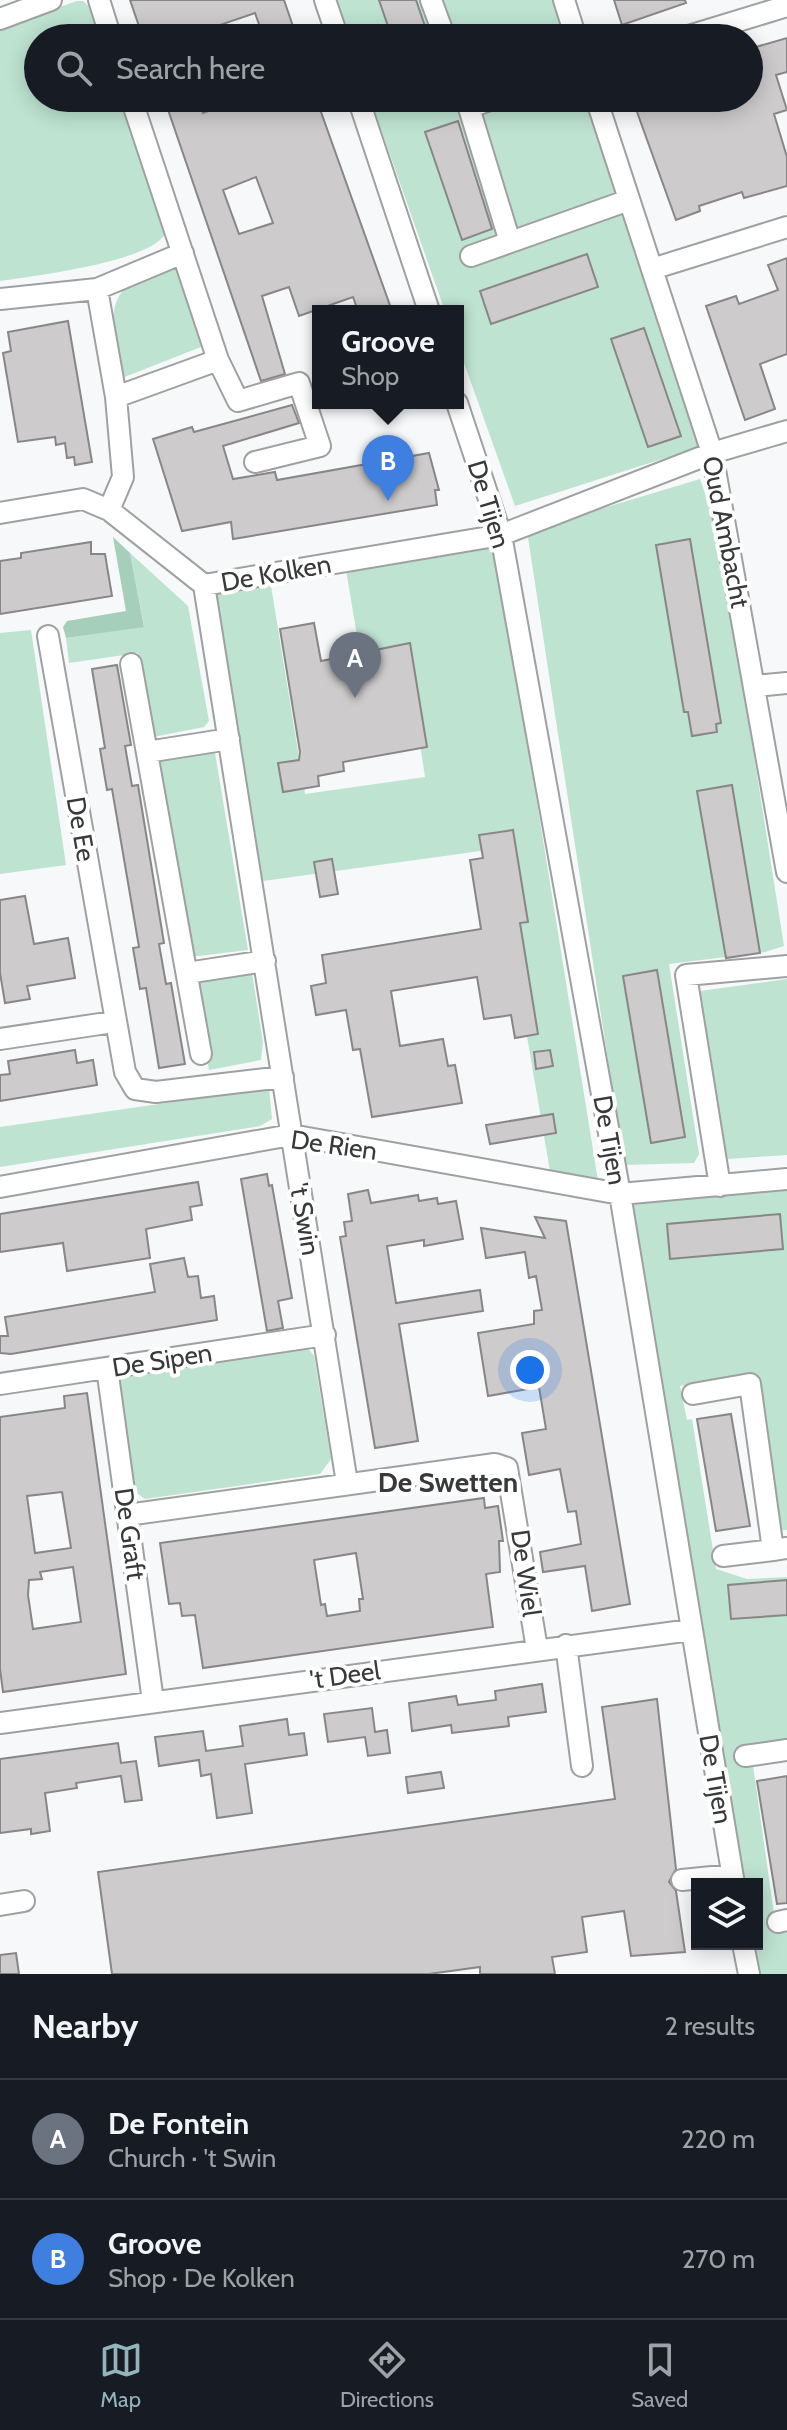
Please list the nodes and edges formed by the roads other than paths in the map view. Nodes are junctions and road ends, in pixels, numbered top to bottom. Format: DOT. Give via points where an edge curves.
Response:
graph roads {
  1 [pos="51,0"];
  2 [pos="99,0"];
  3 [pos="325,0"];
  4 [pos="431,0"];
  5 [pos="564,0"];
  6 [pos="787,6"];
  7 [pos="0,19"];
  8 [pos="107,24"];
  9 [pos="333,24"];
  10 [pos="440,24"];
  11 [pos="572,24"];
  12 [pos="728,24"];
  13 [pos="136,112"];
  14 [pos="363,112"];
  15 [pos="471,112"];
  16 [pos="601,112"];
  17 [pos="629,200"];
  18 [pos="787,227"];
  19 [pos="510,242"];
  20 [pos="183,253"];
  21 [pos="471,256"];
  22 [pos="652,269"];
  23 [pos="97,289"];
  24 [pos="0,299"];
  25 [pos="427,305"];
  26 [pos="218,360"];
  27 [pos="116,397"];
  28 [pos="459,409"];
  29 [pos="787,431"];
  30 [pos="712,453"];
  31 [pos="255,462"];
  32 [pos="109,510"];
  33 [pos="0,513"];
  34 [pos="501,535"];
  35 [pos="204,585"];
  36 [pos="48,636"];
  37 [pos="131,664"];
  38 [pos="787,683"];
  39 [pos="755,686"];
  40 [pos="229,739"];
  41 [pos="147,752"];
  42 [pos="787,872"];
  43 [pos="265,961"];
  44 [pos="787,966"];
  45 [pos="187,973"];
  46 [pos="113,1022"];
  47 [pos="0,1039"];
  48 [pos="201,1054"];
  49 [pos="283,1077"];
  50 [pos="291,1135"];
  51 [pos="787,1179"];
  52 [pos="720,1186"];
  53 [pos="0,1187"];
  54 [pos="620,1194"];
  55 [pos="325,1335"];
  56 [pos="107,1368"];
  57 [pos="0,1384"];
  58 [pos="693,1394"];
  59 [pos="347,1483"];
  60 [pos="127,1515"];
  61 [pos="780,1549"];
  62 [pos="723,1556"];
  63 [pos="691,1630"];
  64 [pos="566,1645"];
  65 [pos="537,1649"];
  66 [pos="153,1701"];
  67 [pos="0,1723"];
  68 [pos="787,1750"];
  69 [pos="745,1756"];
  70 [pos="582,1766"];
  71 [pos="733,1878"];
  72 [pos="682,1880"];
  73 [pos="691,1880"];
  74 [pos="24,1901"];
  75 [pos="0,1905"];
  76 [pos="744,1950"];
  77 [pos="749,1974"];
  1 -- 7 [label="street"];
  2 -- 8 [label="street"];
  3 -- 9 [label="street"];
  4 -- 10 [label="street"];
  5 -- 11 [label="street"];
  6 -- 12 [label="street"];
  13 -- 20 [label="street"];
  14 -- 25 [label="street"];
  15 -- 19 [label="street"];
  16 -- 17 [label="street, Oud Ambacht"];
  17 -- 19 [label="street"];
  17 -- 22 [label="street, Oud Ambacht"];
  18 -- 22 [label="street"];
  19 -- 21 [label="street"];
  20 -- 23 [label="street"];
  20 -- 26 [label="street"];
  22 -- 30 [label="street, Oud Ambacht"];
  23 -- 24 [label="street"];
  23 -- 27 [label="street"];
  26 -- 27 [label="street"];
  26 -- 31 [label="street" via="238,401 299,383 320,446"];
  27 -- 32 [label="street" via="123,477"];
  28 -- 34 [label="street, De Tijen"];
  29 -- 30 [label="street, De Kolken"];
  30 -- 34 [label="street, De Kolken"];
  30 -- 39 [label="street, Oud Ambacht"];
  32 -- 33 [label="street" via="83,499"];
  32 -- 35 [label="street, De Kolken"];
  34 -- 35 [label="street, De Kolken"];
  34 -- 54 [label="street, De Tijen"];
  35 -- 40 [label="street, 't Swin"];
  36 -- 46 [label="street, De Ee"];
  37 -- 41 [label="street"];
  38 -- 39 [label="street"];
  39 -- 42 [label="street, Oud Ambacht"];
  40 -- 41 [label="street"];
  40 -- 43 [label="street, 't Swin"];
  41 -- 45 [label="street"];
  43 -- 45 [label="street"];
  43 -- 49 [label="street, 't Swin"];
  44 -- 52 [label="street" via="686,975"];
  45 -- 48 [label="street"];
  46 -- 47 [label="street"];
  46 -- 49 [label="street, De Ee" via="125,1072 135,1089 156,1092"];
  49 -- 50 [label="street, 't Swin"];
  50 -- 53 [label="street, De Rien"];
  50 -- 54 [label="street, De Rien"];
  50 -- 55 [label="street, 't Swin"];
  51 -- 52 [label="street, De Rien"];
  52 -- 54 [label="street, De Rien"];
  54 -- 63 [label="street, De Tijen"];
  55 -- 56 [label="street, De Sipen"];
  55 -- 59 [label="street"];
  56 -- 57 [label="street, De Sipen"];
  56 -- 60 [label="street, De Graft"];
  58 -- 61 [label="street" via="750,1384"];
  59 -- 60 [label="street, De Wiel"];
  59 -- 65 [label="street, De Wiel" via="495,1464 507,1468"];
  60 -- 66 [label="street, De Graft"];
  61 -- 62 [label="street"];
  63 -- 64 [label="street, 't Deel"];
  63 -- 71 [label="street, De Tijen"];
  64 -- 65 [label="street, 't Deel"];
  64 -- 70 [label="street"];
  65 -- 66 [label="street, 't Deel"];
  66 -- 67 [label="street, 't Deel"];
  68 -- 69 [label="street"];
  72 -- 73 [label="street"];
  74 -- 75 [label="street"];
  76 -- 77 [label="street"];
}
